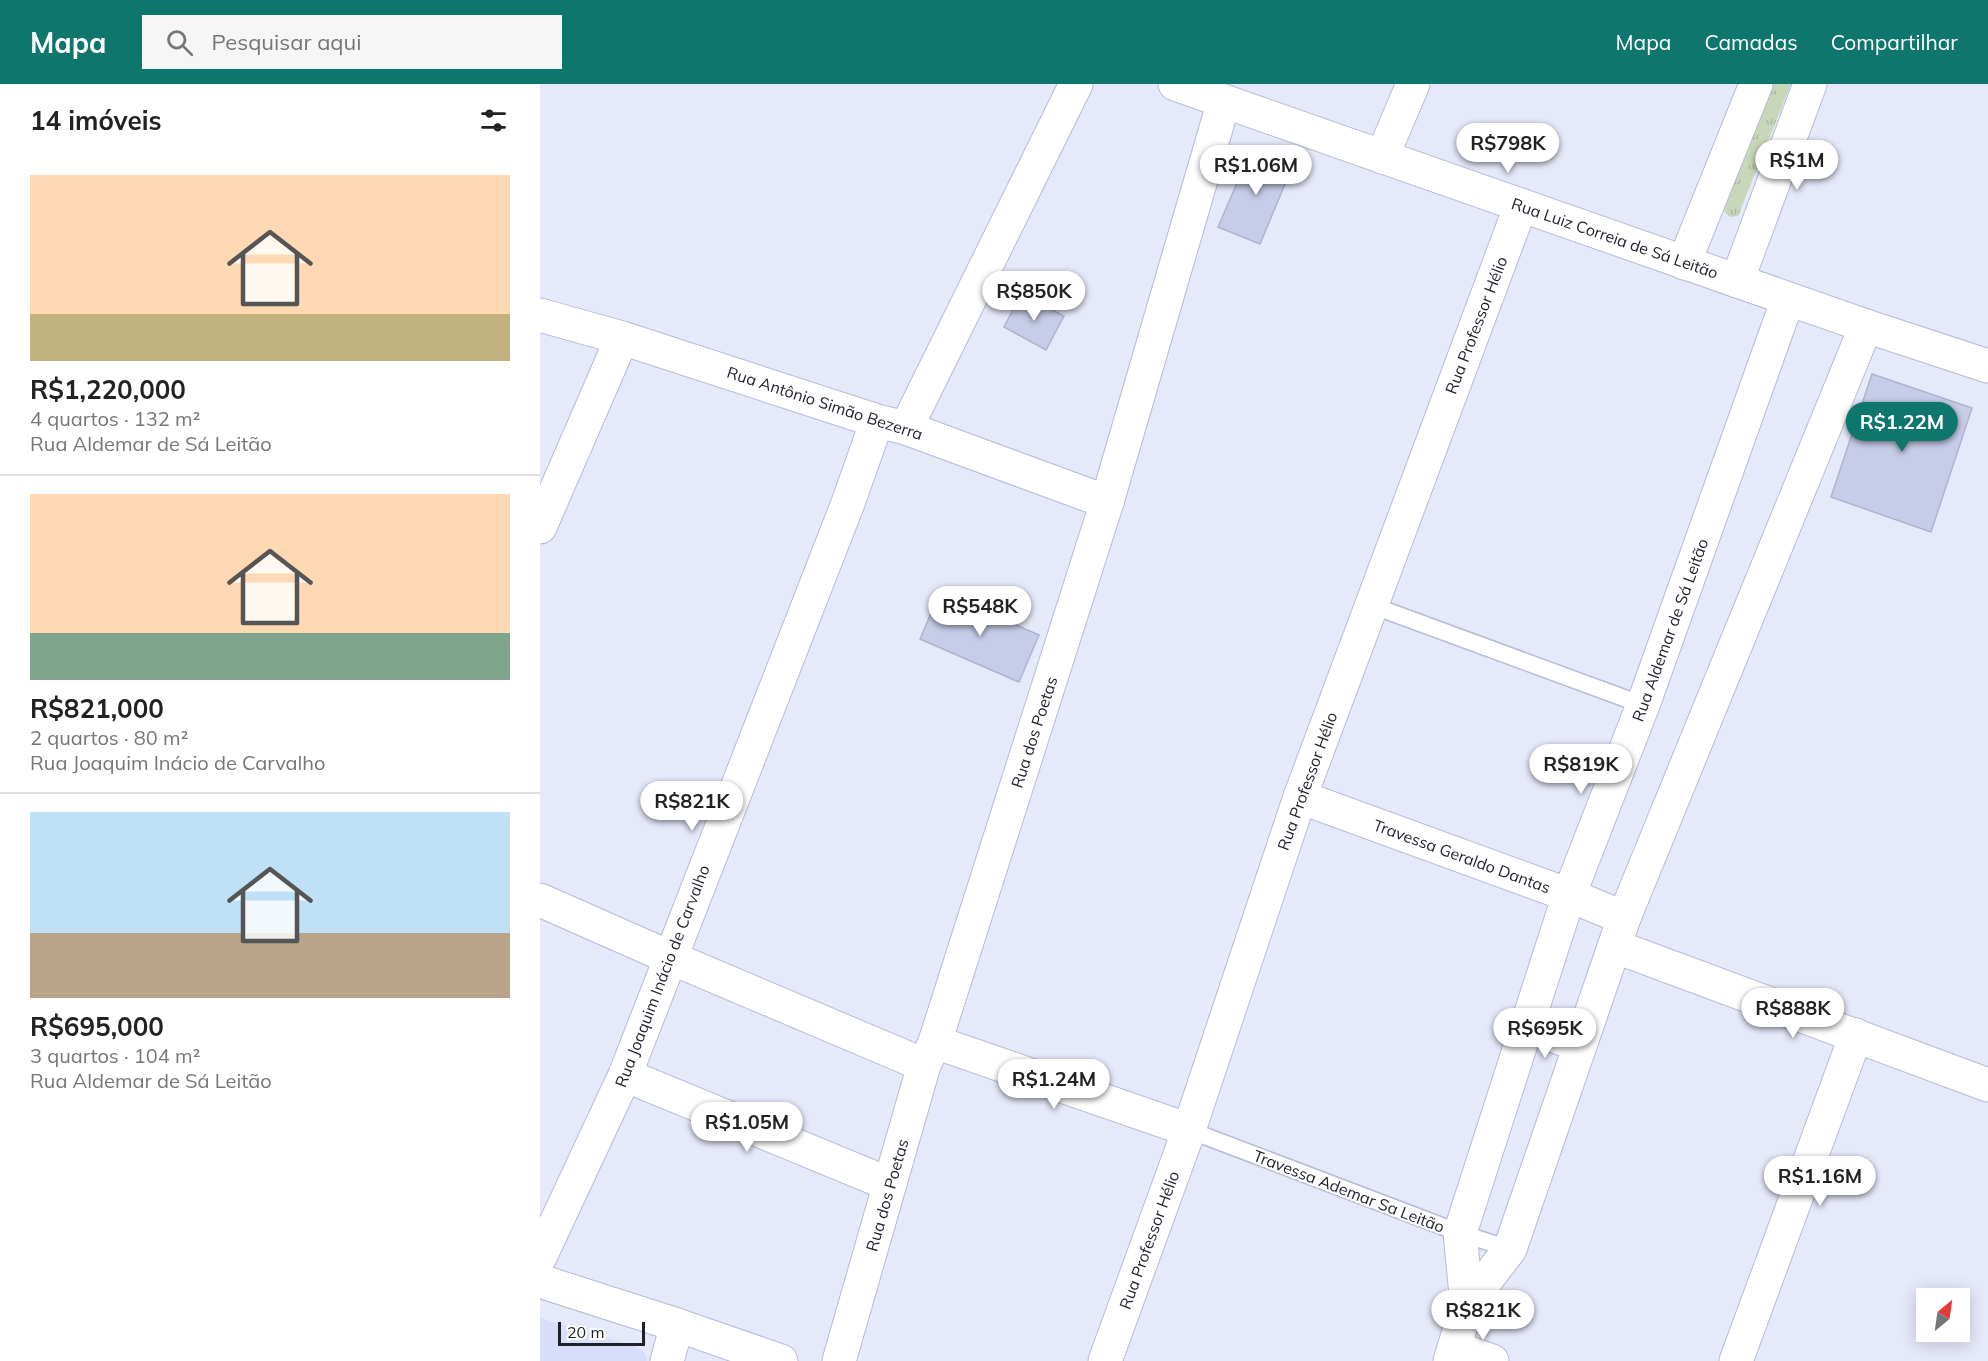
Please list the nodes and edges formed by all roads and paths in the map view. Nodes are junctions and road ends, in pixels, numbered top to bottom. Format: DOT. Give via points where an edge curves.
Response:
graph roads {
  1 [pos="1076,84"];
  2 [pos="1175,84"];
  3 [pos="1413,84"];
  4 [pos="1756,84"];
  5 [pos="1810,84"];
  6 [pos="1224,101"];
  7 [pos="1382,156"];
  8 [pos="1521,205"];
  9 [pos="1684,262"];
  10 [pos="1737,281"];
  11 [pos="1788,299"];
  12 [pos="540,315"];
  13 [pos="1866,326"];
  14 [pos="622,339"];
  15 [pos="1988,366"];
  16 [pos="891,424"];
  17 [pos="1107,502"];
  18 [pos="540,527"];
  19 [pos="1371,604"];
  20 [pos="1643,705"];
  21 [pos="1300,797"];
  22 [pos="1569,895"];
  23 [pos="540,900"];
  24 [pos="1619,932"];
  25 [pos="669,957"];
  26 [pos="1527,1026"];
  27 [pos="1856,1035"];
  28 [pos="1579,1045"];
  29 [pos="930,1054"];
  30 [pos="625,1075"];
  31 [pos="1988,1085"];
  32 [pos="1189,1130"];
  33 [pos="890,1184"];
  34 [pos="1460,1233"];
  35 [pos="1510,1249"];
  36 [pos="540,1257"];
  37 [pos="540,1281"];
  38 [pos="1467,1305"];
  39 [pos="677,1324"];
  40 [pos="1452,1354"];
  41 [pos="667,1361"];
  42 [pos="781,1361"];
  43 [pos="839,1361"];
  44 [pos="1105,1361"];
  45 [pos="1492,1361"];
  46 [pos="1737,1361"];
  1 -- 16 [label="street, Rua Joaquim Inácio de Carvalho"];
  2 -- 6 [label="street, Rua Luiz Correia de Sá Leitão"];
  3 -- 7 [label="street"];
  4 -- 9 [label="street"];
  5 -- 10 [label="street"];
  6 -- 7 [label="street, Rua Luiz Correia de Sá Leitão"];
  6 -- 17 [label="street, Rua dos Poetas"];
  7 -- 8 [label="street, Rua Luiz Correia de Sá Leitão"];
  8 -- 9 [label="street, Rua Luiz Correia de Sá Leitão"];
  8 -- 19 [label="street, Rua Professor Hélio"];
  9 -- 10 [label="street, Rua Luiz Correia de Sá Leitão"];
  10 -- 11 [label="street, Rua Luiz Correia de Sá Leitão"];
  11 -- 13 [label="street, Rua Luiz Correia de Sá Leitão"];
  11 -- 20 [label="street, Rua Aldemar de Sá Leitão"];
  12 -- 14 [label="street, Rua Antônio Simão Bezerra"];
  13 -- 15 [label="street, Rua Luiz Correia de Sá Leitão"];
  13 -- 24 [label="street, Rua Aldemar de Sá Leitão"];
  14 -- 16 [label="street, Rua Antônio Simão Bezerra"];
  14 -- 18 [label="street"];
  16 -- 17 [label="street, Rua Antônio Simão Bezerra"];
  16 -- 25 [label="street, Rua Joaquim Inácio de Carvalho" via="848,503"];
  17 -- 29 [label="street, Rua dos Poetas"];
  19 -- 20 [label="lane"];
  19 -- 21 [label="street, Rua Professor Hélio"];
  20 -- 22 [label="street, Rua Aldemar de Sá Leitão"];
  21 -- 22 [label="street, Travessa Geraldo Dantas"];
  21 -- 32 [label="street, Rua Professor Hélio"];
  22 -- 24 [label="street, Travessa Geraldo Dantas"];
  22 -- 26 [label="street, Rua Aldemar de Sá Leitão"];
  23 -- 25 [label="street"];
  24 -- 27 [label="street, Travessa Geraldo Dantas"];
  24 -- 28 [label="street, Rua Aldemar de Sá Leitão"];
  25 -- 29 [label="street"];
  25 -- 30 [label="street, Rua Joaquim Inácio de Carvalho"];
  26 -- 28 [label="street"];
  26 -- 34 [label="street, Rua Aldemar de Sá Leitão"];
  27 -- 31 [label="street, Travessa Geraldo Dantas"];
  27 -- 46 [label="street"];
  28 -- 35 [label="street, Rua Aldemar de Sá Leitão"];
  29 -- 32 [label="street"];
  29 -- 33 [label="street, Rua dos Poetas"];
  30 -- 33 [label="street"];
  30 -- 36 [label="street, Rua Joaquim Inácio de Carvalho"];
  32 -- 34 [label="lane, Travessa Ademar Sa Leitão"];
  32 -- 44 [label="street, Rua Professor Hélio"];
  33 -- 43 [label="street, Rua dos Poetas"];
  34 -- 35 [label="lane, Travessa Ademar Sa Leitão"];
  34 -- 38 [label="street, Rua Aldemar de Sá Leitão"];
  35 -- 38 [label="street, Rua Aldemar de Sá Leitão"];
  37 -- 39 [label="street"];
  38 -- 40 [label="street, Rua Aldemar de Sá Leitão"];
  39 -- 41 [label="street"];
  39 -- 42 [label="street"];
  40 -- 45 [label="street"];
}
